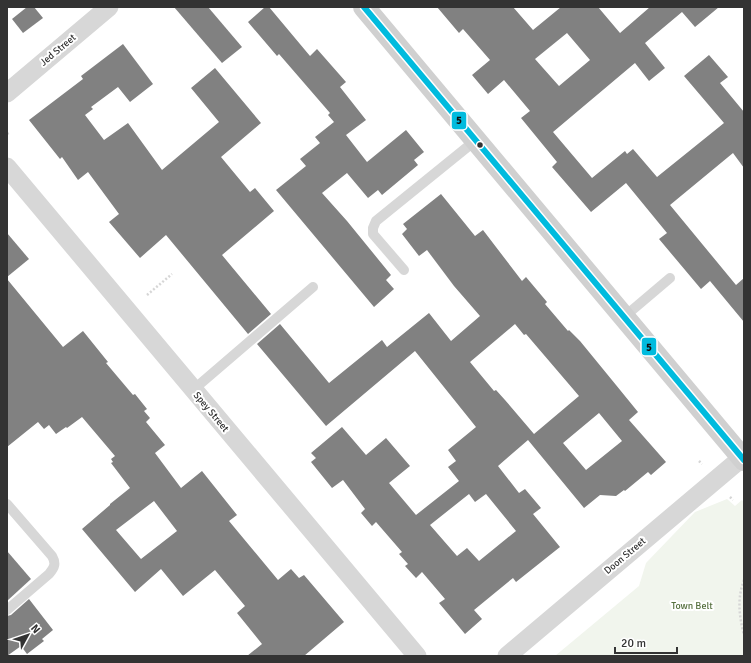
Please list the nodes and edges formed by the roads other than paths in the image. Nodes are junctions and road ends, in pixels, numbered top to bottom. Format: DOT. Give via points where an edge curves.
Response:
graph roads {
  1 [pos="109,7"];
  2 [pos="364,7"];
  3 [pos="7,93"];
  4 [pos="476,140"];
  5 [pos="7,166"];
  6 [pos="404,270"];
  7 [pos="670,278"];
  8 [pos="313,287"];
  9 [pos="624,317"];
  10 [pos="193,390"];
  11 [pos="743,458"];
  12 [pos="7,504"];
  13 [pos="7,610"];
  14 [pos="417,656"];
  15 [pos="506,656"];
  1 -- 3 [label="street, Jed Street"];
  2 -- 4 [label="main road"];
  4 -- 6 [label="lane" via="376,221 373,234"];
  4 -- 9 [label="main road"];
  5 -- 10 [label="street, Spey Street"];
  7 -- 9 [label="lane"];
  8 -- 10 [label="lane"];
  9 -- 11 [label="main road"];
  10 -- 14 [label="street, Spey Street"];
  11 -- 15 [label="street, Doon Street"];
  12 -- 13 [label="lane" via="55,561 54,568 49,574"];
}
